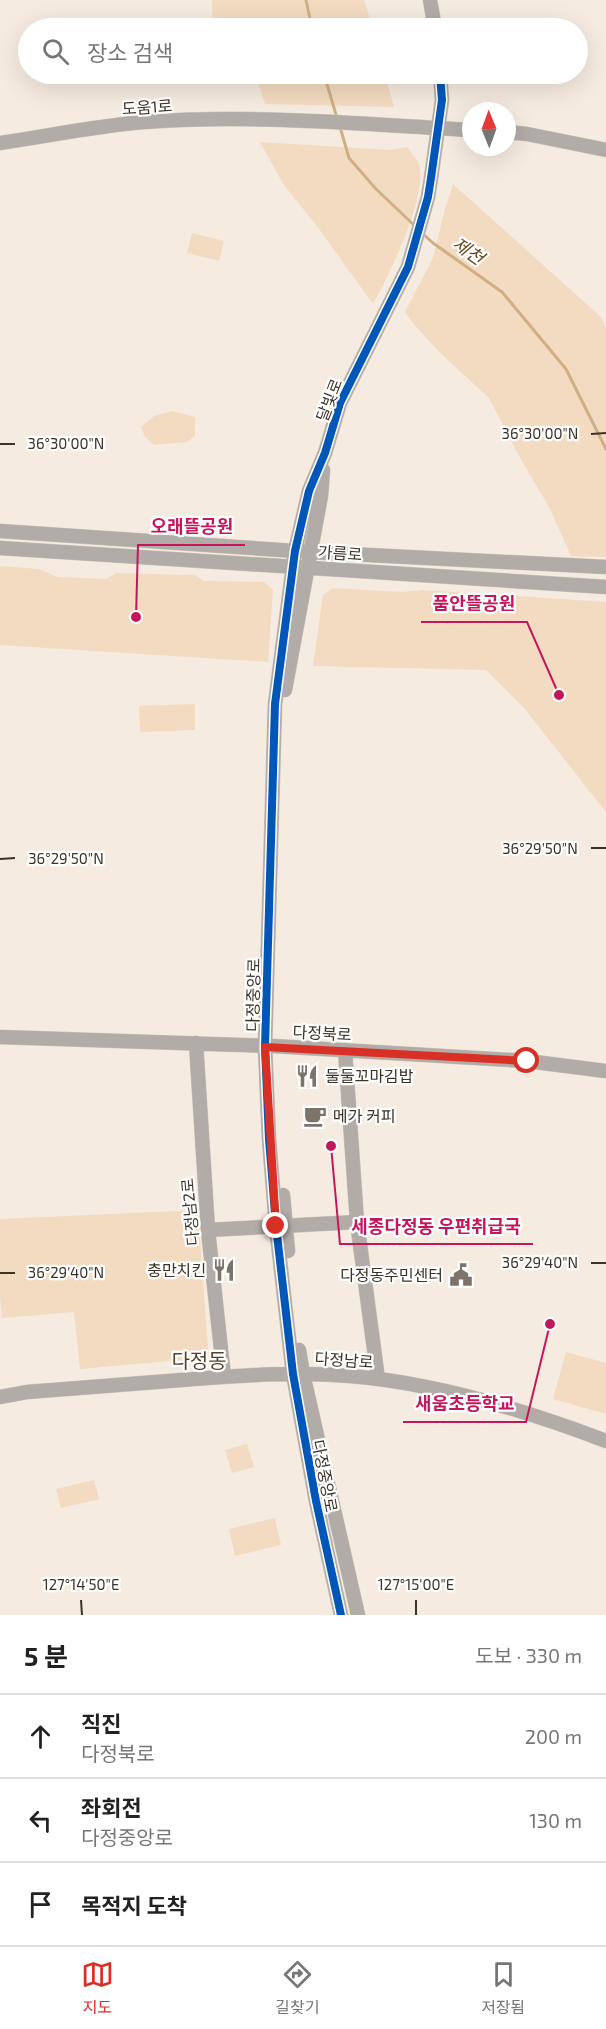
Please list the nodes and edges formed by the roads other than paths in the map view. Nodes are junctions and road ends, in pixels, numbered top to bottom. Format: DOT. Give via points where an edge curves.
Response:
graph roads {
  1 [pos="430,0"];
  2 [pos="433,18"];
  3 [pos="441,84"];
  4 [pos="439,128"];
  5 [pos="462,129"];
  6 [pos="516,133"];
  7 [pos="0,143"];
  8 [pos="606,150"];
  9 [pos="325,453"];
  10 [pos="0,531"];
  11 [pos="0,548"];
  12 [pos="295,551"];
  13 [pos="310,552"];
  14 [pos="293,566"];
  15 [pos="308,567"];
  16 [pos="602,567"];
  17 [pos="606,587"];
  18 [pos="0,1037"];
  19 [pos="196,1043"];
  20 [pos="269,1047"];
  21 [pos="345,1050"];
  22 [pos="606,1071"];
  23 [pos="357,1222"];
  24 [pos="280,1226"];
  25 [pos="208,1230"];
  26 [pos="298,1374"];
  27 [pos="224,1377"];
  28 [pos="378,1379"];
  29 [pos="0,1397"];
  30 [pos="606,1441"];
  31 [pos="341,1615"];
  32 [pos="357,1615"];
  1 -- 2 [label="street"];
  3 -- 4 [label="street"];
  4 -- 5 [label="street"];
  4 -- 7 [label="street, 도움1로" via="237,119 146,122"];
  4 -- 9 [label="street, 달빛로" via="428,197 408,267 340,403"];
  6 -- 8 [label="street"];
  9 -- 12 [label="street, 달빛로" via="309,491"];
  9 -- 13 [label="street, 다정중앙로"];
  10 -- 12 [label="street, 가름로"];
  11 -- 14 [label="street, 가름로"];
  12 -- 13 [label="street, 가름로"];
  12 -- 14 [label="street, 다정중앙로"];
  13 -- 15 [label="street, 다정중앙로"];
  13 -- 16 [label="street, 가름로"];
  14 -- 15 [label="street, 가름로"];
  14 -- 20 [label="street, 다정중앙로" via="275,704"];
  15 -- 17 [label="street, 가름로"];
  15 -- 20 [label="street, 다정중앙로" via="283,702"];
  18 -- 19 [label="street, 다정북로"];
  19 -- 20 [label="street, 다정북로"];
  19 -- 25 [label="street, 다정남2로"];
  20 -- 21 [label="street, 다정북로"];
  20 -- 24 [label="street, 다정중앙로"];
  21 -- 22 [label="street, 다정북로" via="527,1061"];
  21 -- 23 [label="street"];
  23 -- 24 [label="street"];
  23 -- 28 [label="street"];
  24 -- 25 [label="street"];
  24 -- 26 [label="street, 다정중앙로"];
  25 -- 27 [label="street, 다정남2로"];
  26 -- 27 [label="street, 다정남로"];
  26 -- 28 [label="street, 다정남로"];
  26 -- 31 [label="street, 다정중앙로" via="316,1502"];
  26 -- 32 [label="street, 다정중앙로"];
  27 -- 29 [label="street, 다정남로"];
  28 -- 30 [label="street, 다정남로" via="464,1395"];
}
